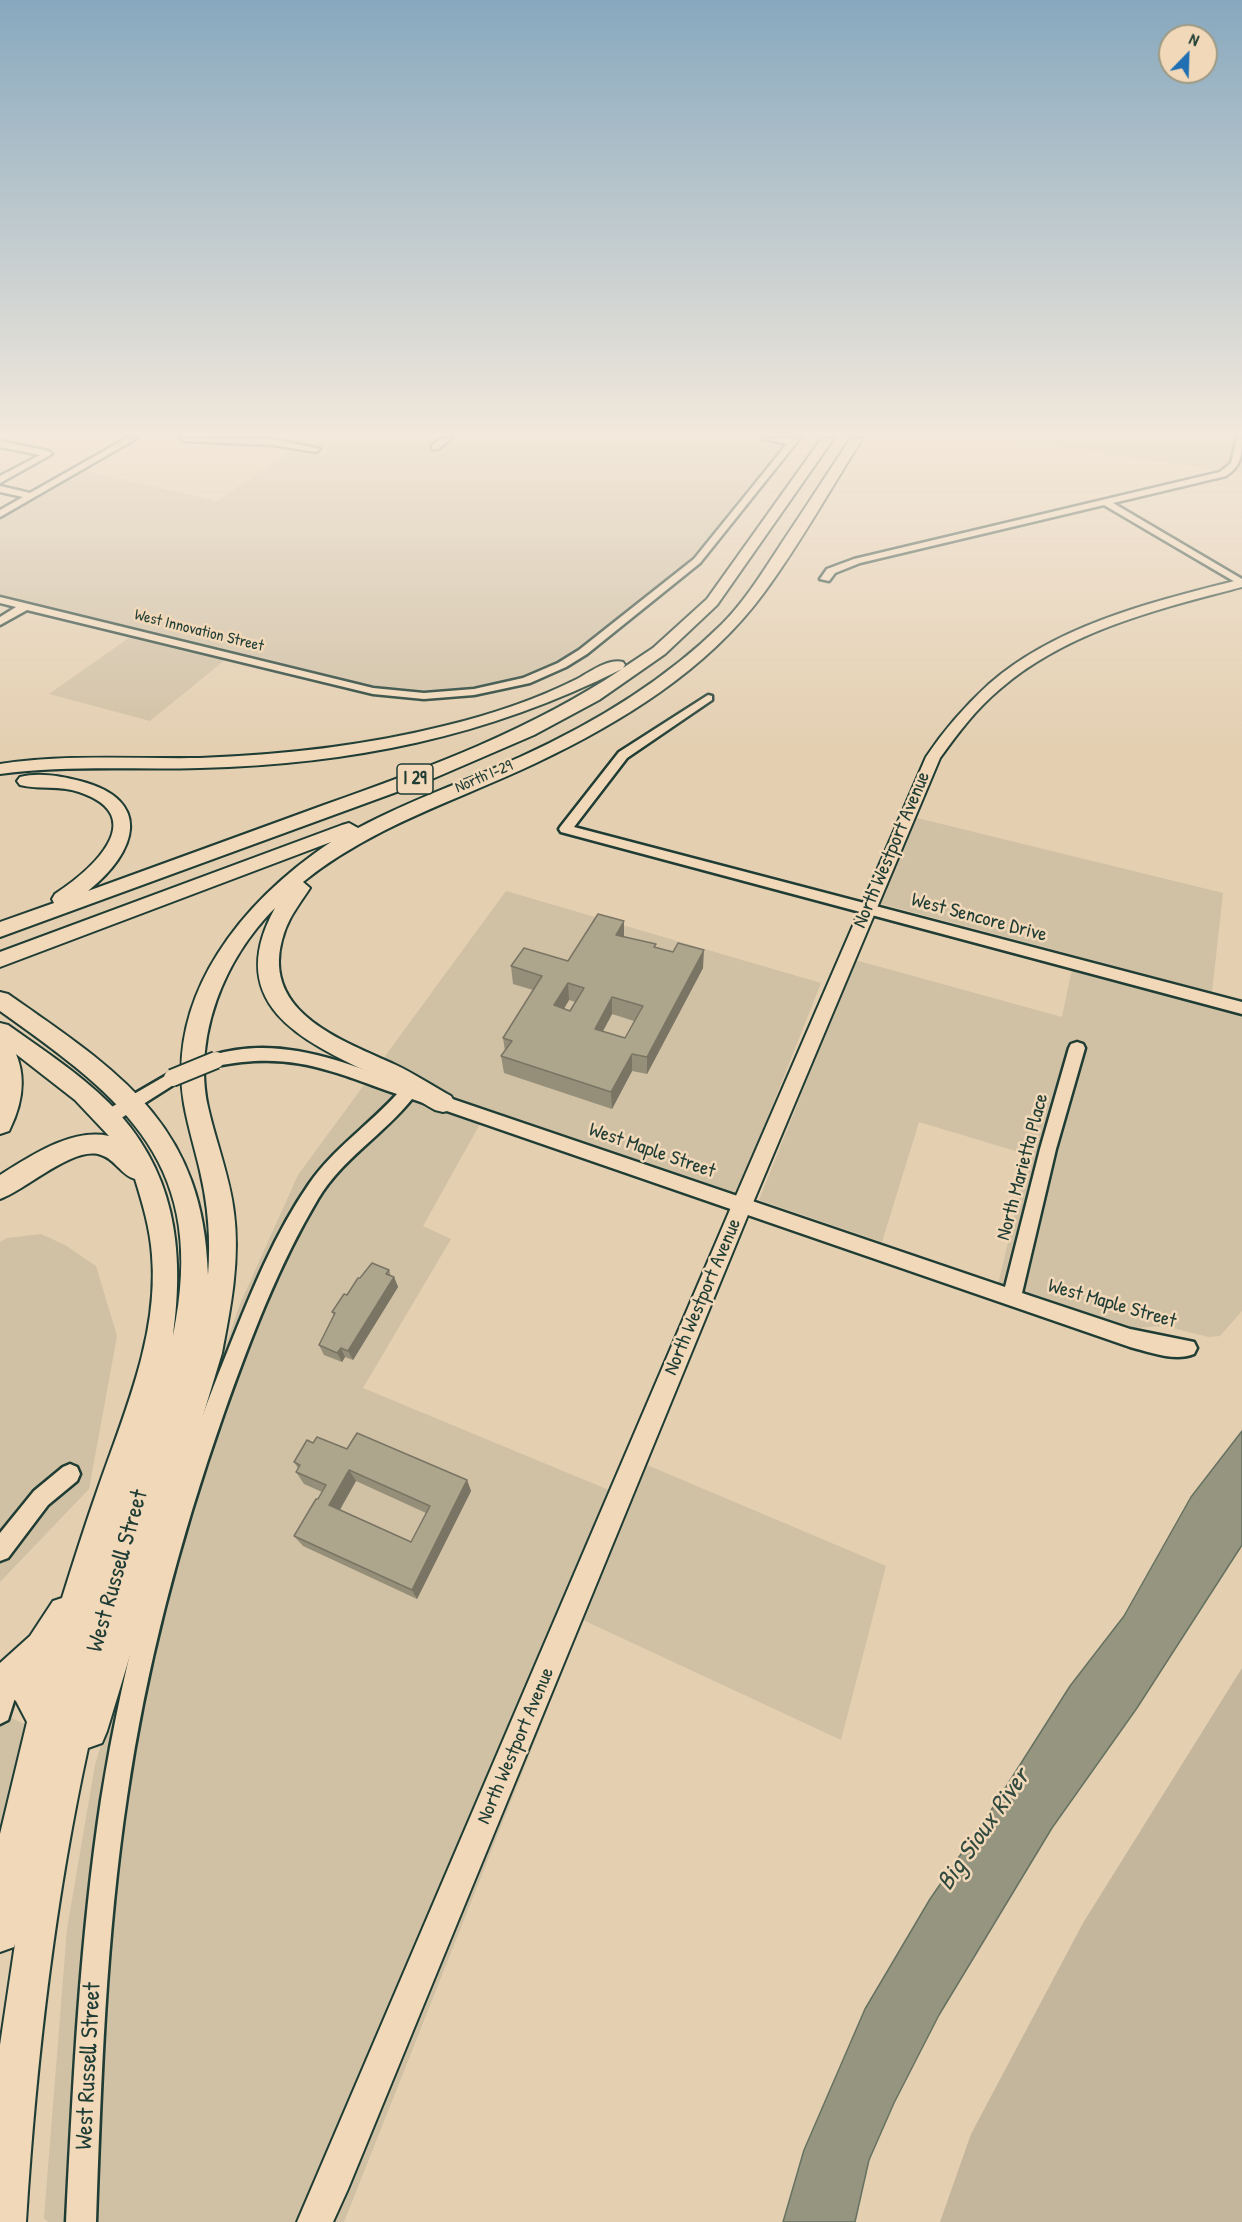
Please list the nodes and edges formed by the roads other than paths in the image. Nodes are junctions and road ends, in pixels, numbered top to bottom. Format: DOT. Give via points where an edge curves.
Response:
graph roads {
  1 [pos="712,542"];
  2 [pos="755,542"];
  3 [pos="790,542"];
  4 [pos="938,542"];
  5 [pos="1172,542"];
  6 [pos="746,555"];
  7 [pos="825,579"];
  8 [pos="1242,583"];
  9 [pos="0,600"];
  10 [pos="25,606"];
  11 [pos="0,622"];
  12 [pos="706,647"];
  13 [pos="708,698"];
  14 [pos="0,769"];
  15 [pos="0,784"];
  16 [pos="457,790"];
  17 [pos="867,908"];
  18 [pos="33,918"];
  19 [pos="0,930"];
  20 [pos="0,960"];
  21 [pos="0,1000"];
  22 [pos="1242,1008"];
  23 [pos="0,1030"];
  24 [pos="0,1048"];
  25 [pos="1077,1048"];
  26 [pos="411,1089"];
  27 [pos="443,1103"];
  28 [pos="120,1109"];
  29 [pos="0,1124"];
  30 [pos="146,1177"];
  31 [pos="0,1186"];
  32 [pos="742,1205"];
  33 [pos="1012,1297"];
  34 [pos="1187,1348"];
  35 [pos="70,1474"];
  36 [pos="0,1551"];
  37 [pos="86,1573"];
  38 [pos="5,1675"];
  39 [pos="0,1712"];
  40 [pos="44,1722"];
  41 [pos="38,1922"];
  42 [pos="0,1933"];
  43 [pos="336,2176"];
  44 [pos="4,2222"];
  45 [pos="81,2222"];
  46 [pos="315,2222"];
  47 [pos="321,2222"];
  1 -- 10 [label="street, West Innovation Street" via="697,561 572,659 539,676 491,690 442,695 389,694 350,686"];
  2 -- 6 [label="highway, North I-29 / I 29"];
  3 -- 12 [label="highway, North I-29 / I 29" via="757,592"];
  4 -- 7 [label="street" via="857,561 831,571"];
  5 -- 8 [label="street"];
  6 -- 14 [label="highway" via="680,622 636,654 556,694 474,723 393,742 286,758"];
  6 -- 18 [label="highway, North I-29 / I 29" via="712,602 673,640 609,686 546,722 426,775"];
  8 -- 17 [label="main road, North Westport Avenue" via="1093,628 1039,654 995,684 961,719 933,757"];
  9 -- 10 [label="street, West Innovation Street"];
  10 -- 11 [label="street"];
  12 -- 16 [label="highway, North I-29 / I 29" via="665,680 599,722"];
  12 -- 26 [label="highway" via="704,655 650,702 597,736 518,776 374,836 315,874 291,899 276,923 268,948 269,973 282,1005 292,1018 324,1041"];
  13 -- 17 [label="street, West Sencore Drive" via="623,755 566,829"];
  15 -- 18 [label="highway" via="46,780 73,783 104,797 120,819 119,840 99,871"];
  16 -- 20 [label="highway, North I-29 / I 29"];
  16 -- 41 [label="highway" via="355,837 291,881 241,935 209,992 194,1052 194,1090 221,1211 220,1294 208,1353 97,1706"];
  17 -- 22 [label="street, West Sencore Drive"];
  17 -- 32 [label="main road, North Westport Avenue"];
  18 -- 19 [label="highway, North I-29 / I 29"];
  21 -- 28 [label="highway, West Russell Street" via="106,1078"];
  23 -- 28 [label="highway, West Russell Street" via="78,1089"];
  24 -- 29 [label="highway" via="8,1062 11,1087"];
  25 -- 33 [label="street, North Marietta Place" via="1045,1158"];
  26 -- 27 [label="highway"];
  26 -- 28 [label="street, bridge" via="298,1055 252,1053 216,1060 172,1078"];
  26 -- 45 [label="street, West Russell Street" via="332,1168 306,1203 238,1350 182,1509 139,1673 106,1857 87,2077"];
  27 -- 32 [label="street, West Maple Street"];
  28 -- 30 [label="highway, West Russell Street" via="124,1135"];
  28 -- 31 [label="highway"];
  28 -- 41 [label="highway, West Russell Street" via="158,1136 181,1185 193,1231 195,1290 177,1382 118,1562 84,1687"];
  30 -- 31 [label="highway" via="107,1146 88,1144 66,1151"];
  30 -- 37 [label="highway, West Russell Street" via="155,1202 165,1259 160,1338 149,1386"];
  32 -- 33 [label="street, West Maple Street"];
  32 -- 43 [label="main road, North Westport Avenue"];
  33 -- 34 [label="street, West Maple Street" via="1146,1342"];
  35 -- 36 [label="street" via="41,1498"];
  37 -- 38 [label="highway" via="40,1652 27,1665"];
  37 -- 40 [label="highway, West Russell Street"];
  38 -- 39 [label="street"];
  38 -- 40 [label="highway" via="20,1681 35,1697"];
  40 -- 42 [label="highway, West Russell Street"];
  41 -- 44 [label="highway, West Russell Street" via="15,2096"];
  43 -- 46 [label="main road, North Westport Avenue"];
  43 -- 47 [label="main road, North Westport Avenue"];
}
